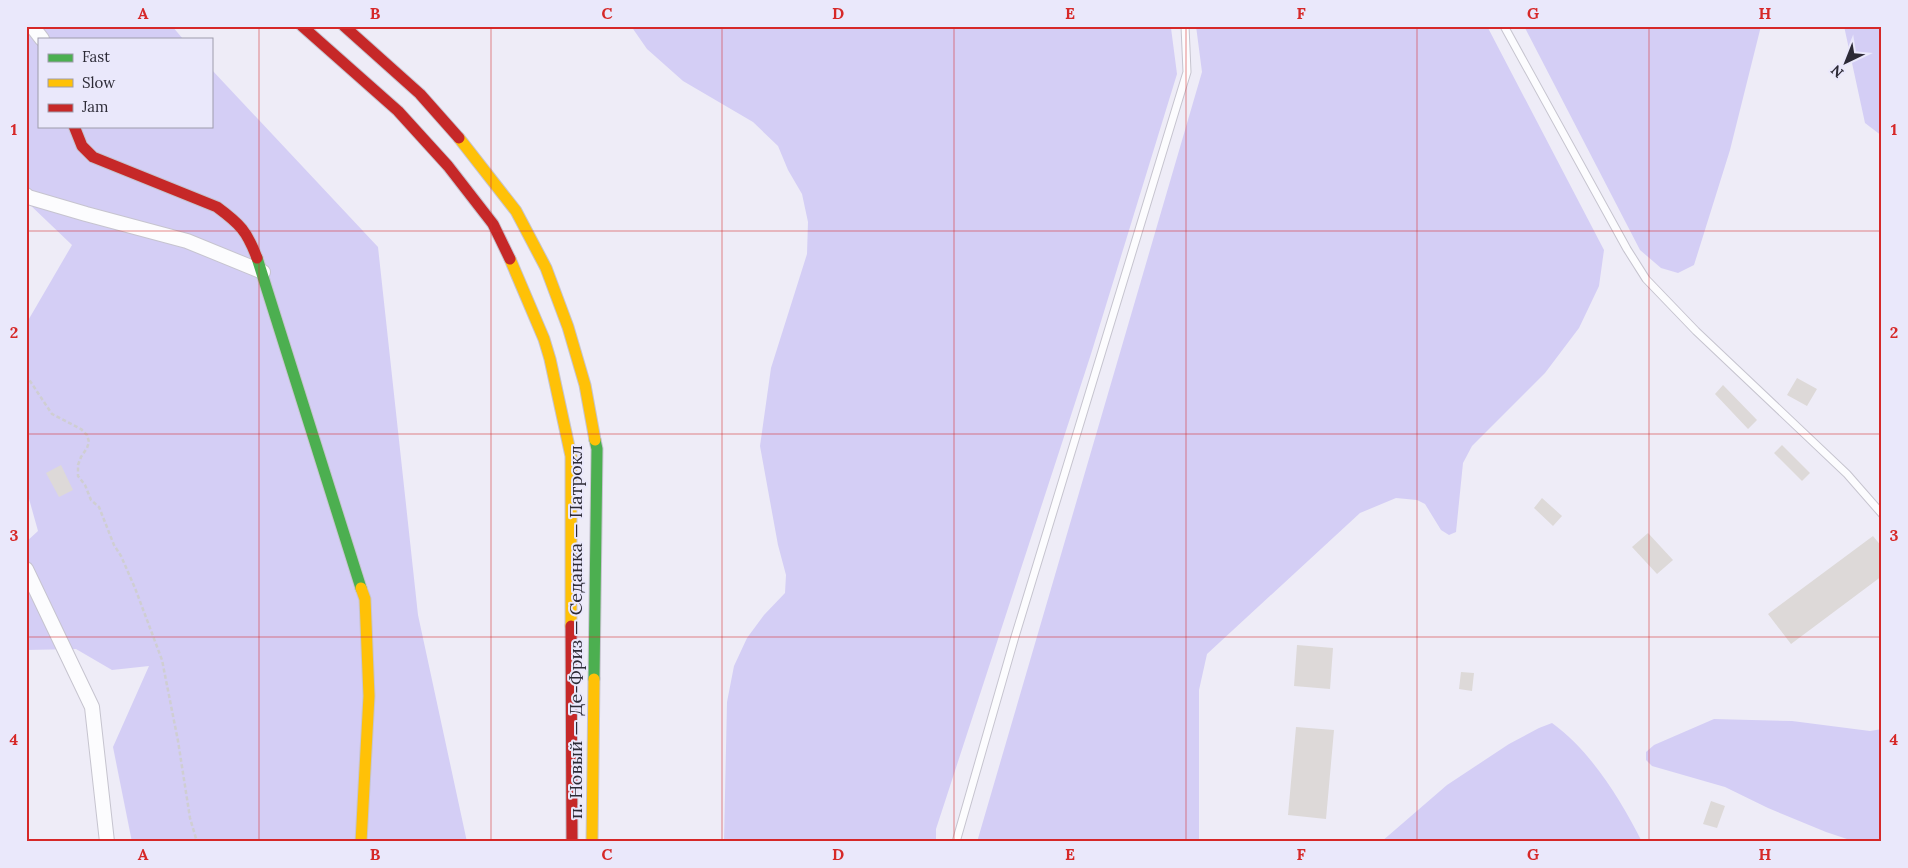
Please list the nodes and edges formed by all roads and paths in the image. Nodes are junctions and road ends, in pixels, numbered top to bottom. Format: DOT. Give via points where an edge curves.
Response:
graph roads {
  1 [pos="32,26"];
  2 [pos="302,26"];
  3 [pos="344,26"];
  4 [pos="1186,26"];
  5 [pos="1504,26"];
  6 [pos="41,38"];
  7 [pos="75,128"];
  8 [pos="27,198"];
  9 [pos="263,272"];
  10 [pos="26,375"];
  11 [pos="1882,514"];
  12 [pos="26,569"];
  13 [pos="107,842"];
  14 [pos="197,842"];
  15 [pos="361,842"];
  16 [pos="572,842"];
  17 [pos="592,842"];
  18 [pos="956,842"];
  1 -- 6 [label="street"];
  2 -- 16 [label="main road, п. Новый — Де-Фриз — Седанка — Патрокл" via="398,111 448,166 493,224 518,274 544,339 571,456"];
  3 -- 17 [label="main road, п. Новый — Де-Фриз — Седанка — Патрокл" via="420,94 466,146 516,211 546,268 568,327 585,385 597,449"];
  4 -- 18 [label="lane" via="1187,72"];
  5 -- 11 [label="lane" via="1626,249 1646,279 1696,331 1847,474"];
  7 -- 9 [label="main road" via="82,146 93,157 217,207 235,220 249,236"];
  8 -- 9 [label="street" via="187,241"];
  9 -- 15 [label="main road" via="365,599 369,696"];
  10 -- 14 [label="path" via="52,414 87,435 89,442 80,457 78,476 91,500 99,507 162,660"];
  12 -- 13 [label="street" via="92,707"];
}
